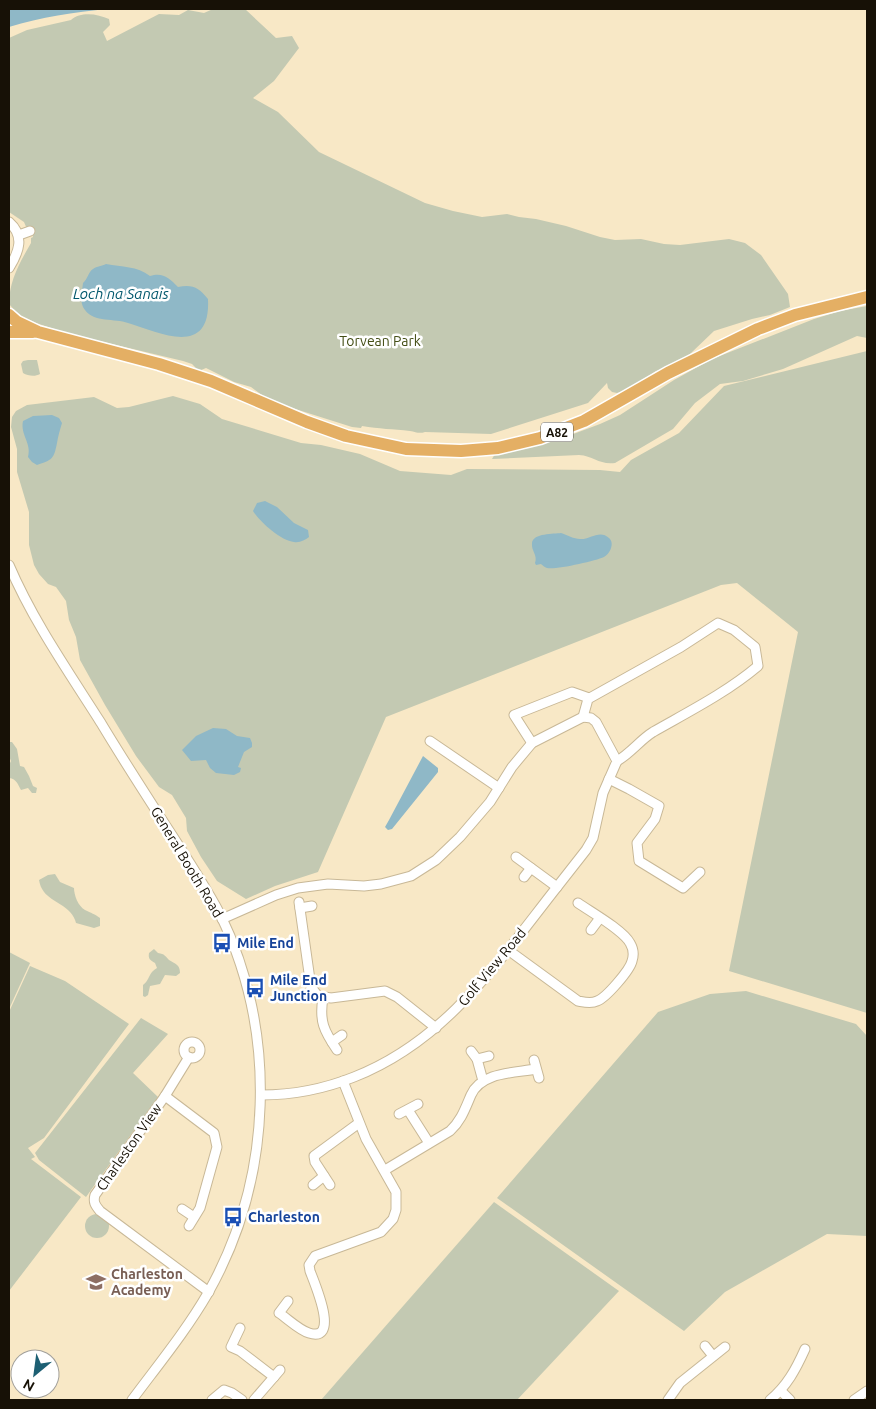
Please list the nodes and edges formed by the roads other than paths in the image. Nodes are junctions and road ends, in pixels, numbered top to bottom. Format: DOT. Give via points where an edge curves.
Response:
graph roads {
  1 [pos="9,222"];
  2 [pos="30,231"];
  3 [pos="19,235"];
  4 [pos="9,268"];
  5 [pos="867,297"];
  6 [pos="9,315"];
  7 [pos="9,332"];
  8 [pos="38,332"];
  9 [pos="9,565"];
  10 [pos="588,698"];
  11 [pos="583,717"];
  12 [pos="430,741"];
  13 [pos="532,742"];
  14 [pos="617,761"];
  15 [pos="609,779"];
  16 [pos="499,788"];
  17 [pos="516,857"];
  18 [pos="532,868"];
  19 [pos="700,872"];
  20 [pos="524,877"];
  21 [pos="557,887"];
  22 [pos="578,903"];
  23 [pos="312,906"];
  24 [pos="600,918"];
  25 [pos="222,919"];
  26 [pos="592,930"];
  27 [pos="508,950"];
  28 [pos="324,998"];
  29 [pos="436,1028"];
  30 [pos="342,1035"];
  31 [pos="471,1051"];
  32 [pos="488,1056"];
  33 [pos="188,1057"];
  34 [pos="477,1059"];
  35 [pos="536,1069"];
  36 [pos="343,1081"];
  37 [pos="483,1081"];
  38 [pos="261,1095"];
  39 [pos="165,1096"];
  40 [pos="418,1104"];
  41 [pos="359,1123"];
  42 [pos="429,1143"];
  43 [pos="385,1170"];
  44 [pos="324,1176"];
  45 [pos="330,1184"];
  46 [pos="313,1185"];
  47 [pos="182,1210"];
  48 [pos="194,1217"];
  49 [pos="189,1226"];
  50 [pos="209,1292"];
  51 [pos="288,1301"];
  52 [pos="240,1328"];
  53 [pos="705,1346"];
  54 [pos="724,1347"];
  55 [pos="805,1349"];
  56 [pos="713,1356"];
  57 [pos="781,1391"];
  58 [pos="867,1391"];
  59 [pos="132,1400"];
  60 [pos="212,1400"];
  61 [pos="242,1400"];
  62 [pos="254,1400"];
  63 [pos="668,1400"];
  64 [pos="770,1400"];
  65 [pos="790,1400"];
  66 [pos="854,1400"];
  1 -- 3 [label="street"];
  2 -- 3 [label="street"];
  3 -- 4 [label="street" via="17,253"];
  5 -- 8 [label="highway, A82" via="795,315 758,329 704,354 584,421 540,438 498,448 461,451 406,450 346,436 188,372"];
  6 -- 8 [label="highway, A82"];
  7 -- 8 [label="highway, A82"];
  9 -- 25 [label="street, General Booth Road" via="23,598 204,885"];
  10 -- 11 [label="street"];
  10 -- 13 [label="street" via="572,692 514,715"];
  10 -- 14 [label="street" via="718,623 734,630 755,647 758,666 746,676 651,733"];
  11 -- 13 [label="street"];
  11 -- 14 [label="street" via="596,722"];
  12 -- 16 [label="street"];
  13 -- 16 [label="street"];
  14 -- 15 [label="street, Golf View Road"];
  15 -- 19 [label="street" via="659,806 655,819 637,843 639,862 683,888"];
  15 -- 21 [label="street, Golf View Road" via="593,838"];
  16 -- 25 [label="street" via="449,849 411,876 364,886 328,884 298,888"];
  17 -- 18 [label="street"];
  18 -- 20 [label="street"];
  18 -- 21 [label="street"];
  21 -- 27 [label="street, Golf View Road"];
  22 -- 24 [label="street"];
  23 -- 28 [label="street" via="300,905 311,987"];
  24 -- 26 [label="street"];
  24 -- 27 [label="street" via="630,942 633,952 627,970 598,1001 578,1001"];
  25 -- 38 [label="street, General Booth Road" via="248,989 258,1043"];
  27 -- 29 [label="street, Golf View Road" via="467,999"];
  28 -- 29 [label="street" via="385,991 397,996"];
  28 -- 30 [label="street" via="323,1027 334,1046"];
  29 -- 36 [label="street, Golf View Road" via="395,1058"];
  31 -- 34 [label="street"];
  32 -- 34 [label="street"];
  33 -- 39 [label="street, Charleston View"];
  34 -- 37 [label="street"];
  35 -- 37 [label="street"];
  36 -- 38 [label="street, Golf View Road" via="307,1091"];
  36 -- 41 [label="street"];
  37 -- 42 [label="street" via="476,1086 457,1124"];
  38 -- 50 [label="street, General Booth Road" via="258,1141 249,1188 231,1245"];
  39 -- 48 [label="street, Charleston View" via="214,1133 217,1140 202,1199"];
  39 -- 50 [label="street, Charleston View" via="95,1195 95,1206"];
  40 -- 42 [label="street" via="403,1112"];
  41 -- 43 [label="street"];
  41 -- 44 [label="street" via="315,1153 313,1159"];
  42 -- 43 [label="street"];
  43 -- 51 [label="street" via="397,1201 388,1226 372,1236 320,1253 309,1265 326,1321 322,1330 307,1332 276,1310"];
  44 -- 45 [label="street"];
  44 -- 46 [label="street"];
  47 -- 48 [label="street"];
  48 -- 49 [label="street, Charleston View"];
  50 -- 59 [label="street, General Booth Road"];
  52 -- 62 [label="street" via="227,1345 277,1373"];
  53 -- 56 [label="street"];
  54 -- 56 [label="street"];
  55 -- 57 [label="street"];
  56 -- 63 [label="street" via="680,1383"];
  57 -- 64 [label="street"];
  57 -- 65 [label="street"];
  58 -- 66 [label="street"];
  60 -- 61 [label="street" via="224,1390"];
}
